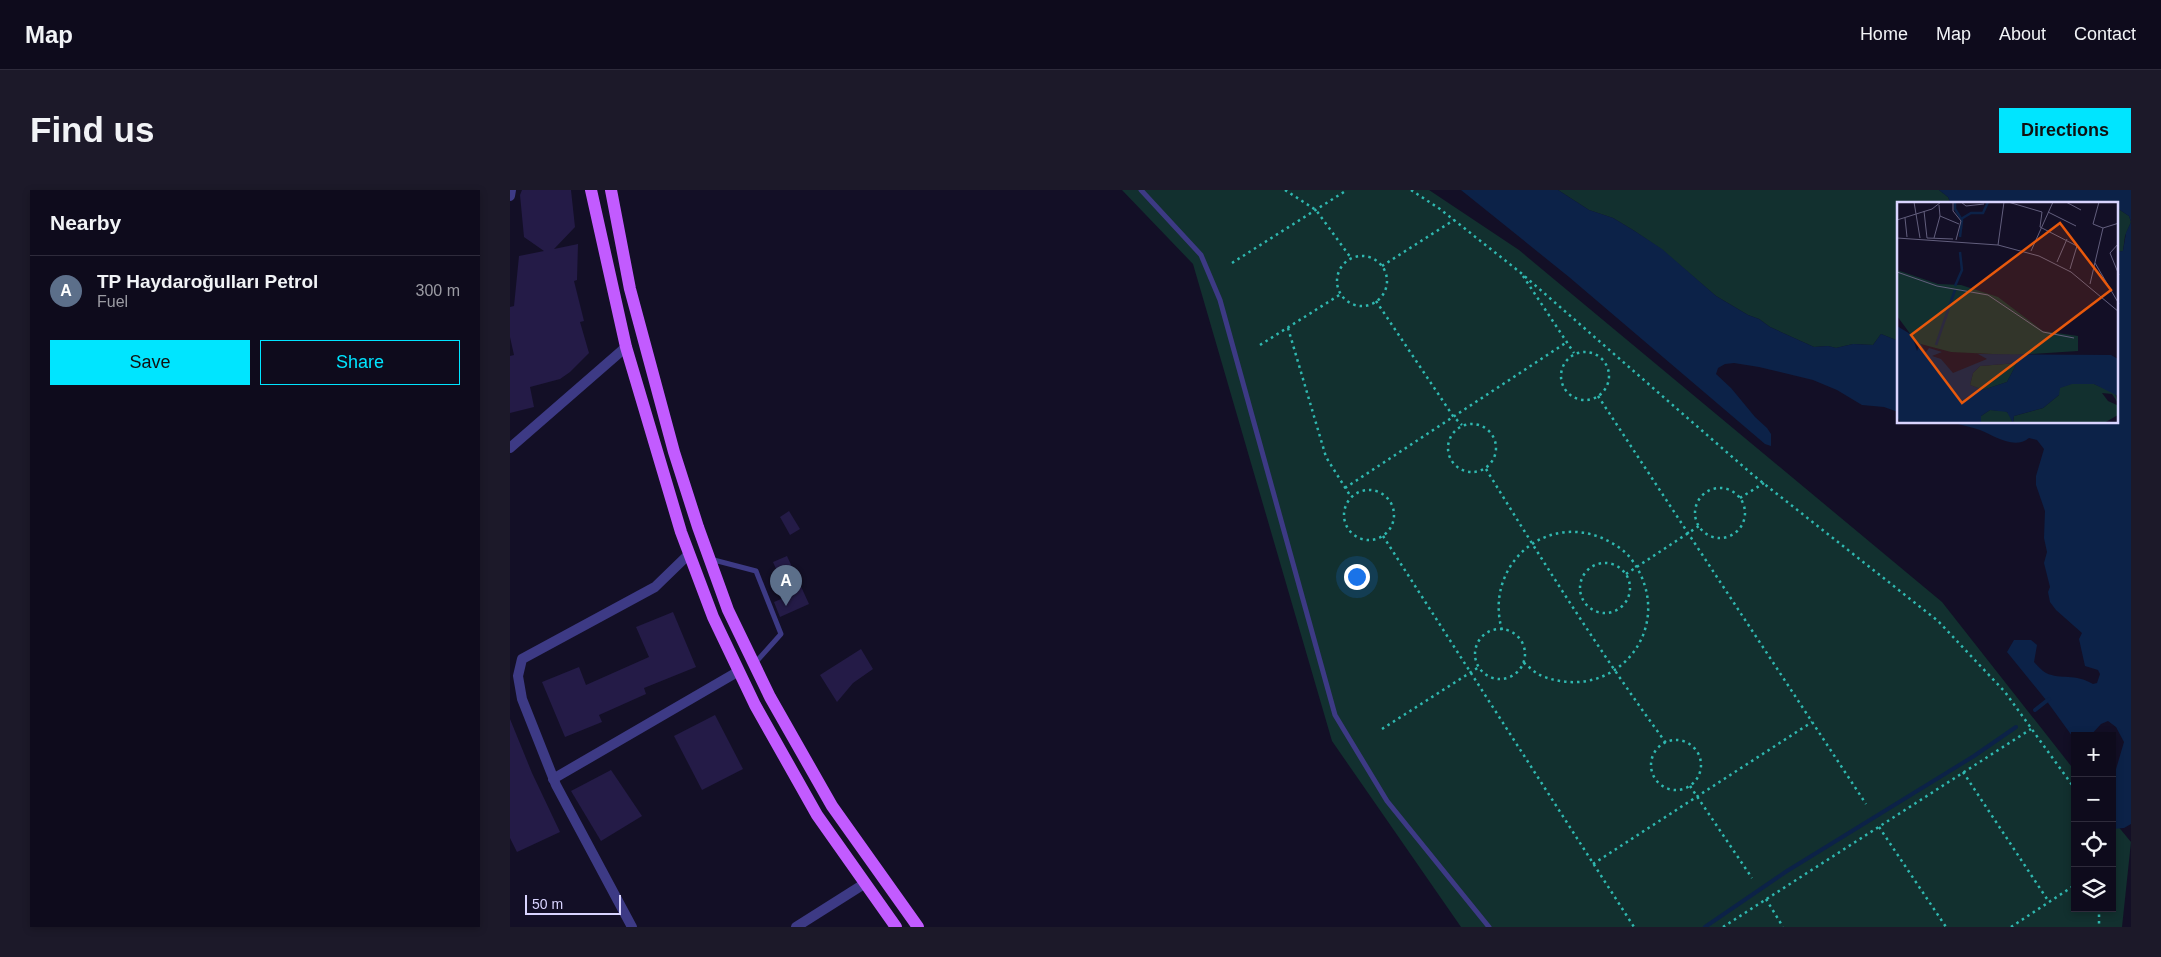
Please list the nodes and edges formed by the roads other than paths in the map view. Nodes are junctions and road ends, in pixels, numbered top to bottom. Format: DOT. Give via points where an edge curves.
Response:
graph roads {
  1 [pos="511,190"];
  2 [pos="592,190"];
  3 [pos="611,190"];
  4 [pos="1141,190"];
  5 [pos="510,196"];
  6 [pos="626,347"];
  7 [pos="510,448"];
  8 [pos="689,554"];
  9 [pos="710,559"];
  10 [pos="754,664"];
  11 [pos="739,671"];
  12 [pos="553,779"];
  13 [pos="864,884"];
  14 [pos="632,927"];
  15 [pos="796,927"];
  16 [pos="896,927"];
  17 [pos="918,927"];
  18 [pos="1489,927"];
  1 -- 5 [label="street"];
  2 -- 6 [label="main road"];
  3 -- 9 [label="main road" via="630,289 674,452"];
  4 -- 18 [label="lane" via="1201,255 1220,300 1335,715 1387,801"];
  6 -- 7 [label="street"];
  6 -- 8 [label="main road"];
  8 -- 11 [label="main road" via="712,617"];
  8 -- 12 [label="street" via="655,587 522,659 518,676 522,699"];
  9 -- 10 [label="main road" via="728,610"];
  9 -- 10 [label="lane" via="756,571 781,634"];
  10 -- 17 [label="main road" via="832,806"];
  11 -- 12 [label="street"];
  11 -- 13 [label="main road" via="817,815"];
  12 -- 14 [label="street"];
  13 -- 15 [label="street"];
  13 -- 16 [label="main road"];
}
